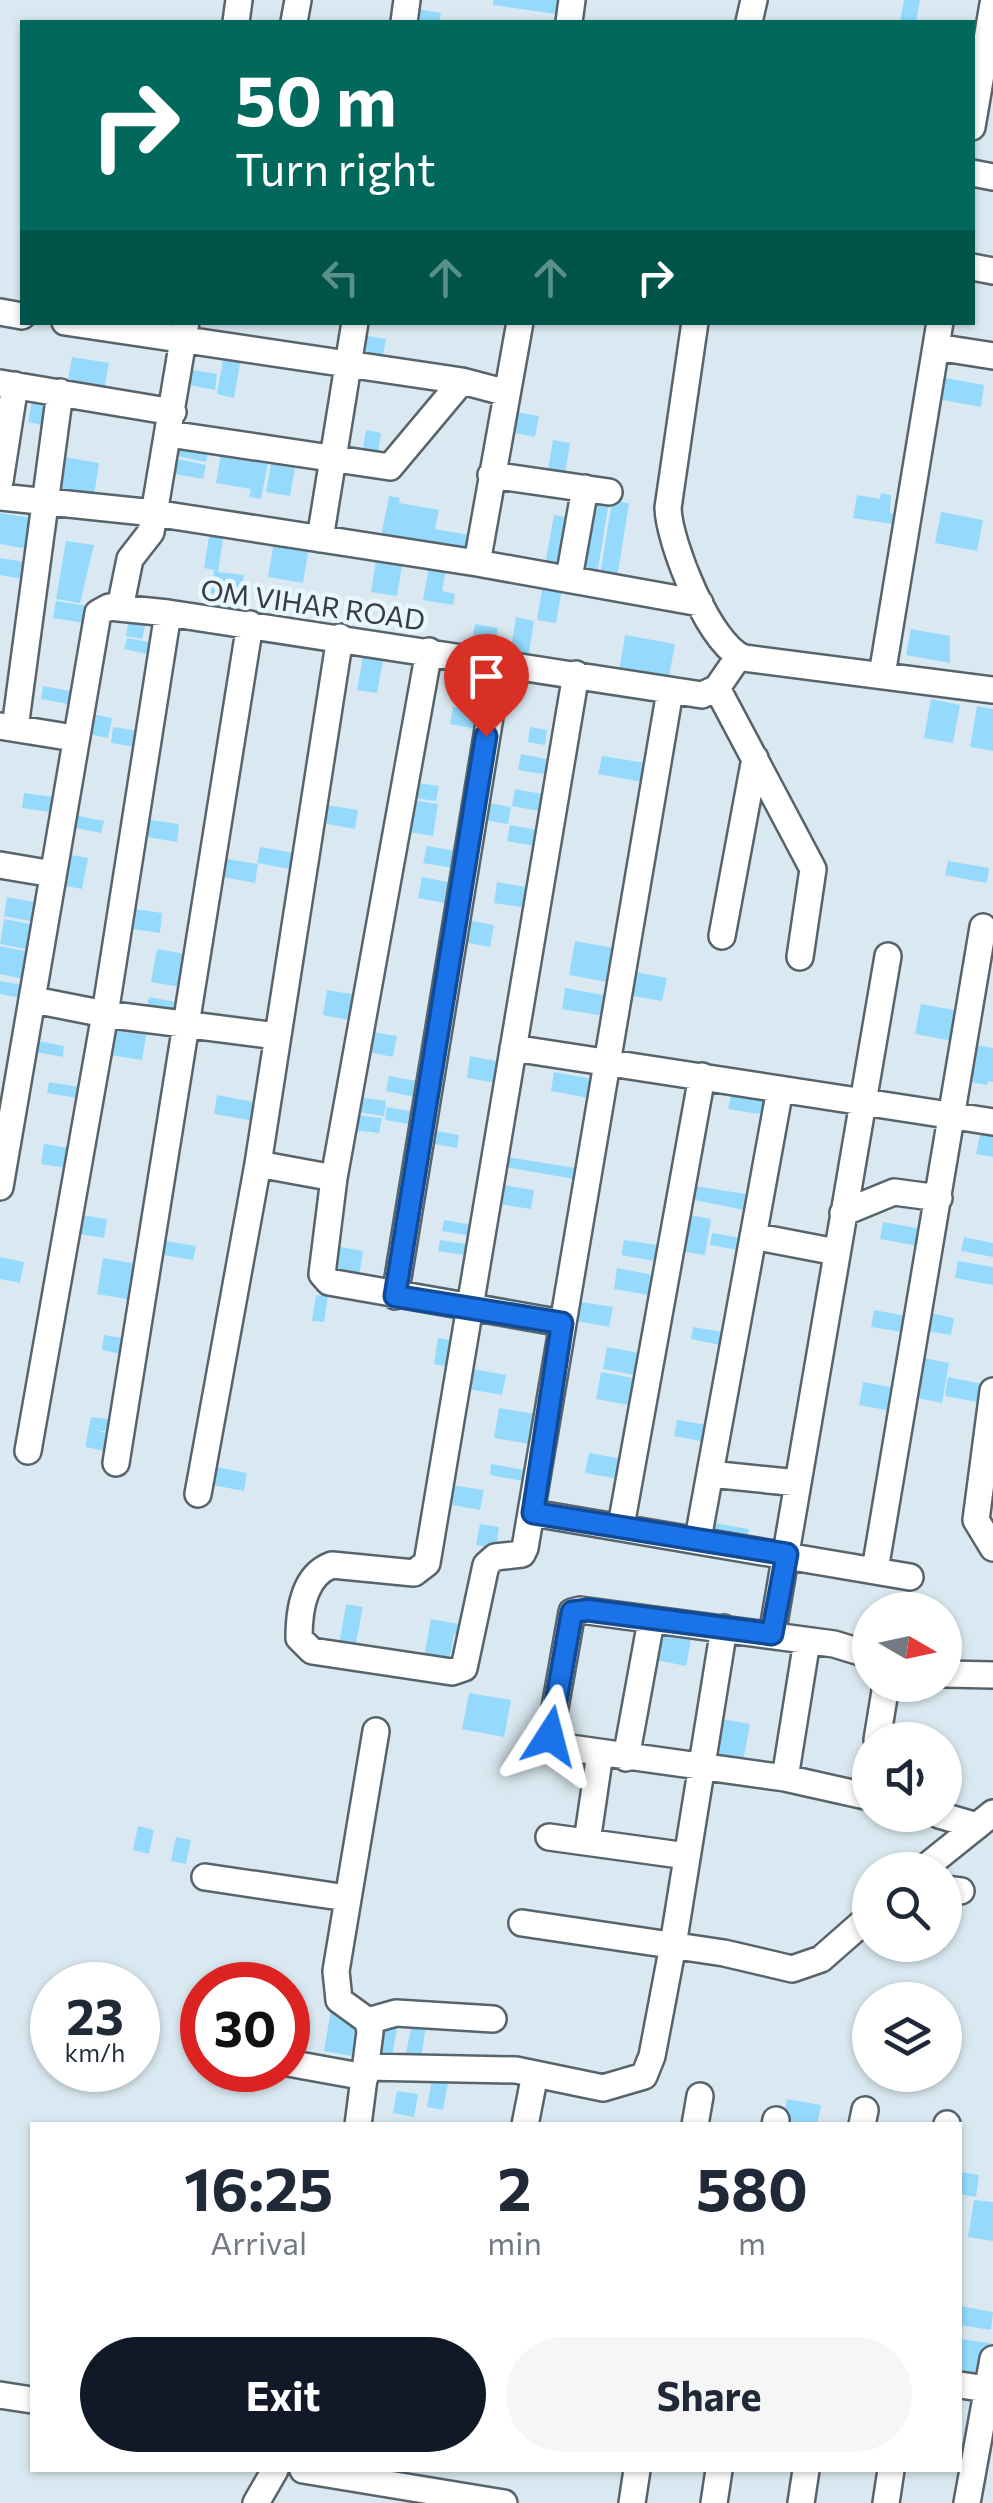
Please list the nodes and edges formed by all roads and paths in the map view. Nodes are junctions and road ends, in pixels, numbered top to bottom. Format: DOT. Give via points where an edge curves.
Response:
graph roads {
  1 [pos="993,4"];
  2 [pos="976,82"];
  3 [pos="101,325"];
  4 [pos="355,325"];
  5 [pos="519,325"];
  6 [pos="696,325"];
  7 [pos="185,332"];
  8 [pos="938,335"];
  9 [pos="993,356"];
  10 [pos="348,367"];
  11 [pos="462,381"];
  12 [pos="7,384"];
  13 [pos="60,392"];
  14 [pos="507,393"];
  15 [pos="171,423"];
  16 [pos="332,460"];
  17 [pos="491,475"];
  18 [pos="0,481"];
  19 [pos="0,497"];
  20 [pos="46,502"];
  21 [pos="154,513"];
  22 [pos="320,539"];
  23 [pos="477,563"];
  24 [pos="569,578"];
  25 [pos="700,603"];
  26 [pos="109,610"];
  27 [pos="168,613"];
  28 [pos="250,624"];
  29 [pos="340,637"];
  30 [pos="429,651"];
  31 [pos="738,656"];
  32 [pos="499,662"];
  33 [pos="576,674"];
  34 [pos="882,675"];
  35 [pos="718,688"];
  36 [pos="993,690"];
  37 [pos="670,691"];
  38 [pos="7,727"];
  39 [pos="74,738"];
  40 [pos="755,758"];
  41 [pos="0,866"];
  42 [pos="53,874"];
  43 [pos="983,928"];
  44 [pos="722,936"];
  45 [pos="888,956"];
  46 [pos="800,957"];
  47 [pos="34,1000"];
  48 [pos="105,1014"];
  49 [pos="188,1024"];
  50 [pos="277,1036"];
  51 [pos="513,1048"];
  52 [pos="607,1062"];
  53 [pos="10,1073"];
  54 [pos="702,1076"];
  55 [pos="780,1088"];
  56 [pos="863,1101"];
  57 [pos="952,1114"];
  58 [pos="993,1122"];
  59 [pos="258,1164"];
  60 [pos="334,1178"];
  61 [pos="0,1187"];
  62 [pos="939,1198"];
  63 [pos="843,1214"];
  64 [pos="753,1236"];
  65 [pos="836,1252"];
  66 [pos="395,1296"];
  67 [pos="470,1308"];
  68 [pos="562,1323"];
  69 [pos="993,1391"];
  70 [pos="28,1451"];
  71 [pos="116,1463"];
  72 [pos="710,1474"];
  73 [pos="798,1483"];
  74 [pos="198,1494"];
  75 [pos="533,1513"];
  76 [pos="620,1526"];
  77 [pos="698,1539"];
  78 [pos="993,1548"];
  79 [pos="787,1554"];
  80 [pos="874,1570"];
  81 [pos="910,1577"];
  82 [pos="651,1621"];
  83 [pos="724,1628"];
  84 [pos="772,1634"];
  85 [pos="807,1641"];
  86 [pos="852,1651"];
  87 [pos="962,1674"];
  88 [pos="993,1675"];
  89 [pos="376,1731"];
  90 [pos="613,1756"];
  91 [pos="701,1765"];
  92 [pos="785,1778"];
  93 [pos="852,1790"];
  94 [pos="985,1820"];
  95 [pos="549,1837"];
  96 [pos="587,1842"];
  97 [pos="945,1852"];
  98 [pos="687,1856"];
  99 [pos="205,1877"];
  100 [pos="347,1898"];
  101 [pos="522,1923"];
  102 [pos="852,1932"];
  103 [pos="673,1945"];
  104 [pos="493,2019"];
  105 [pos="368,2021"];
  106 [pos="310,2066"];
  107 [pos="365,2072"];
  108 [pos="535,2074"];
  109 [pos="700,2096"];
  110 [pos="358,2122"];
  111 [pos="526,2122"];
  112 [pos="695,2122"];
  113 [pos="993,2359"];
  114 [pos="962,2385"];
  115 [pos="990,2390"];
  116 [pos="0,2395"];
  117 [pos="30,2400"];
  118 [pos="274,2472"];
  119 [pos="314,2472"];
  120 [pos="637,2472"];
  121 [pos="719,2472"];
  122 [pos="806,2472"];
  123 [pos="891,2472"];
  124 [pos="472,2500"];
  125 [pos="256,2503"];
  126 [pos="504,2503"];
  127 [pos="632,2503"];
  128 [pos="714,2503"];
  129 [pos="802,2503"];
  130 [pos="886,2503"];
  131 [pos="966,2503"];
  1 -- 2 [label="street"];
  3 -- 7 [label="street"];
  4 -- 10 [label="street"];
  5 -- 14 [label="street"];
  6 -- 25 [label="street" via="668,508 672,543"];
  7 -- 10 [label="street"];
  7 -- 15 [label="street"];
  8 -- 9 [label="street"];
  8 -- 34 [label="street"];
  10 -- 11 [label="street"];
  10 -- 16 [label="street"];
  11 -- 14 [label="street"];
  11 -- 16 [label="street" via="390,467"];
  12 -- 13 [label="street"];
  12 -- 18 [label="street"];
  13 -- 15 [label="street"];
  13 -- 20 [label="street"];
  14 -- 17 [label="street"];
  15 -- 16 [label="street"];
  15 -- 21 [label="street"];
  16 -- 22 [label="street"];
  17 -- 23 [label="street"];
  17 -- 24 [label="street" via="597,490"];
  19 -- 20 [label="street"];
  20 -- 21 [label="street"];
  20 -- 38 [label="street"];
  21 -- 22 [label="street"];
  21 -- 26 [label="street" via="148,540 130,559"];
  22 -- 23 [label="street"];
  23 -- 24 [label="street"];
  24 -- 25 [label="street"];
  25 -- 31 [label="street"];
  26 -- 27 [label="street, OM VIHAR ROAD"];
  26 -- 39 [label="street"];
  27 -- 28 [label="street, OM VIHAR ROAD"];
  27 -- 48 [label="street"];
  28 -- 29 [label="street, OM VIHAR ROAD"];
  28 -- 49 [label="street"];
  29 -- 30 [label="street, OM VIHAR ROAD"];
  29 -- 50 [label="street"];
  30 -- 32 [label="street, OM VIHAR ROAD"];
  30 -- 60 [label="street"];
  31 -- 34 [label="street"];
  31 -- 35 [label="street"];
  32 -- 33 [label="street, OM VIHAR ROAD"];
  32 -- 66 [label="street"];
  33 -- 37 [label="street, OM VIHAR ROAD"];
  33 -- 51 [label="street"];
  34 -- 36 [label="street"];
  35 -- 37 [label="street, OM VIHAR ROAD" via="702,695"];
  35 -- 40 [label="street"];
  37 -- 52 [label="street"];
  38 -- 39 [label="street"];
  39 -- 42 [label="street"];
  40 -- 44 [label="street"];
  40 -- 46 [label="street" via="814,869"];
  41 -- 42 [label="street"];
  42 -- 47 [label="street"];
  43 -- 57 [label="street"];
  45 -- 56 [label="street"];
  47 -- 48 [label="street"];
  47 -- 53 [label="street"];
  48 -- 49 [label="street"];
  48 -- 70 [label="street"];
  49 -- 50 [label="street"];
  49 -- 71 [label="street"];
  50 -- 59 [label="street"];
  51 -- 52 [label="street"];
  51 -- 67 [label="street"];
  52 -- 54 [label="street"];
  52 -- 68 [label="street"];
  53 -- 61 [label="street"];
  54 -- 55 [label="street"];
  54 -- 76 [label="street"];
  55 -- 56 [label="street"];
  55 -- 64 [label="street"];
  56 -- 57 [label="street"];
  56 -- 63 [label="street"];
  57 -- 58 [label="street"];
  57 -- 62 [label="street"];
  59 -- 60 [label="street"];
  59 -- 74 [label="street"];
  60 -- 66 [label="street" via="324,1280"];
  62 -- 63 [label="street" via="894,1192"];
  62 -- 80 [label="street"];
  63 -- 65 [label="street"];
  64 -- 65 [label="street"];
  64 -- 72 [label="street"];
  65 -- 73 [label="street"];
  66 -- 67 [label="street"];
  67 -- 68 [label="street"];
  67 -- 75 [label="street" via="427,1563 414,1573 332,1564 321,1569 306,1592 302,1644 330,1655 452,1672 464,1668 486,1566 495,1557 522,1554"];
  68 -- 75 [label="street"];
  69 -- 78 [label="street" via="976,1520"];
  72 -- 73 [label="street"];
  72 -- 77 [label="street"];
  73 -- 79 [label="street"];
  75 -- 76 [label="street"];
  76 -- 77 [label="street"];
  77 -- 79 [label="street"];
  79 -- 80 [label="street"];
  79 -- 84 [label="street"];
  80 -- 81 [label="street"];
  82 -- 83 [label="street"];
  82 -- 90 [label="street"];
  82 -- 90 [label="street" via="572,1612 552,1744"];
  83 -- 84 [label="street"];
  83 -- 91 [label="street"];
  84 -- 85 [label="street"];
  85 -- 86 [label="street"];
  85 -- 92 [label="street"];
  87 -- 88 [label="street"];
  89 -- 100 [label="street"];
  90 -- 91 [label="street"];
  90 -- 96 [label="street"];
  91 -- 92 [label="street"];
  91 -- 98 [label="street"];
  92 -- 93 [label="street"];
  94 -- 97 [label="street"];
  95 -- 96 [label="street"];
  96 -- 98 [label="street"];
  98 -- 103 [label="street"];
  99 -- 100 [label="street"];
  100 -- 105 [label="street" via="335,1990 344,2006"];
  101 -- 103 [label="street"];
  102 -- 103 [label="street" via="821,1959 792,1969"];
  103 -- 108 [label="street" via="644,2076 603,2088"];
  104 -- 105 [label="street" via="396,2013"];
  105 -- 107 [label="street"];
  106 -- 107 [label="street"];
  107 -- 108 [label="street"];
  107 -- 110 [label="street"];
  108 -- 111 [label="street"];
  109 -- 112 [label="street"];
  113 -- 115 [label="street"];
  114 -- 115 [label="street"];
  115 -- 131 [label="street"];
  116 -- 117 [label="street"];
  118 -- 125 [label="street"];
  119 -- 124 [label="street"];
  120 -- 127 [label="street"];
  121 -- 128 [label="street"];
  122 -- 129 [label="street"];
  123 -- 130 [label="street"];
  124 -- 126 [label="street"];
}
